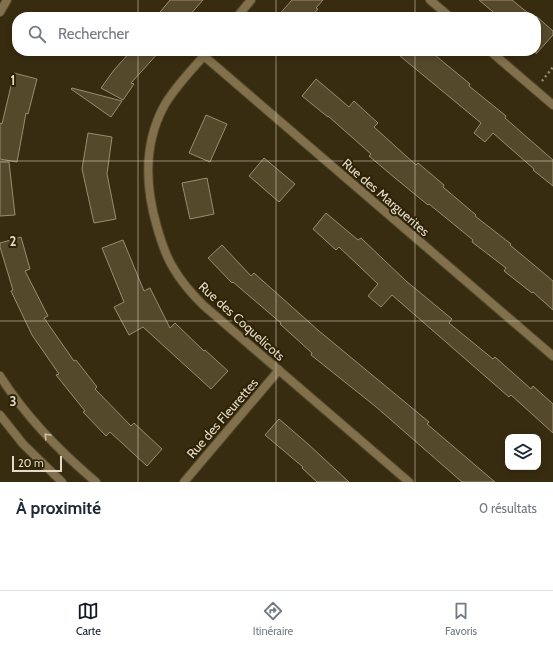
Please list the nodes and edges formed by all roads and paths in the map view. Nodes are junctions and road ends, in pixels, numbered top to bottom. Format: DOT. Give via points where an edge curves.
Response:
graph roads {
  1 [pos="7,0"];
  2 [pos="251,0"];
  3 [pos="430,0"];
  4 [pos="0,12"];
  5 [pos="241,12"];
  6 [pos="444,12"];
  7 [pos="204,56"];
  8 [pos="209,56"];
  9 [pos="496,56"];
  10 [pos="553,67"];
  11 [pos="542,80"];
  12 [pos="553,105"];
  13 [pos="553,356"];
  14 [pos="279,370"];
  15 [pos="0,376"];
  16 [pos="0,415"];
  17 [pos="62,482"];
  18 [pos="96,482"];
  19 [pos="184,482"];
  20 [pos="410,482"];
  1 -- 4 [label="street"];
  2 -- 5 [label="street"];
  3 -- 6 [label="street"];
  7 -- 14 [label="street, Rue des Coquelicots" via="171,95 156,124 149,147 147,168 151,208 166,254 182,282 214,316"];
  8 -- 13 [label="street, Rue des Marguerites"];
  9 -- 12 [label="street"];
  10 -- 11 [label="path"];
  14 -- 19 [label="street, Rue des Fleurettes"];
  14 -- 20 [label="street, Rue des Coquelicots"];
  18 -- 15 [label="street, one-way" via="39,428"];
  16 -- 17 [label="street" via="23,444"];
}
